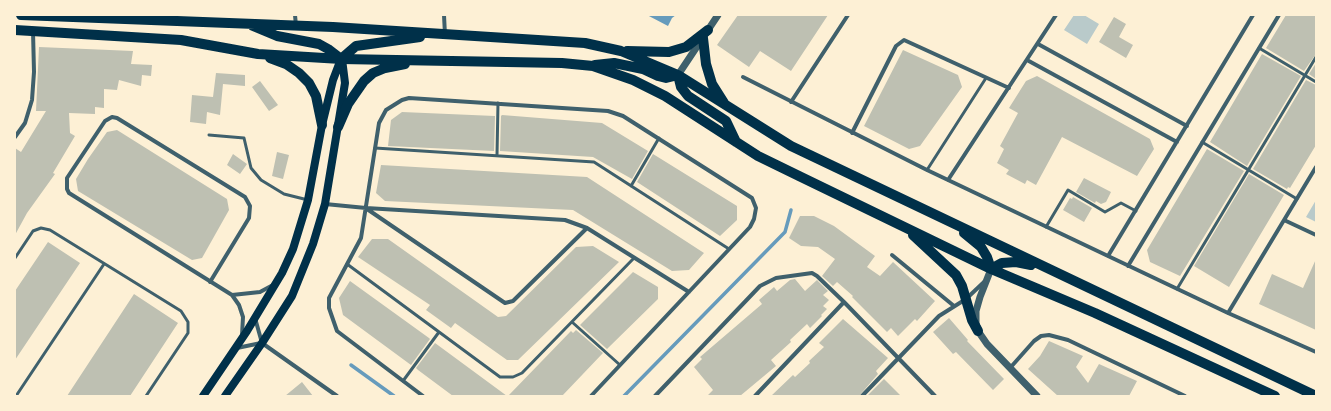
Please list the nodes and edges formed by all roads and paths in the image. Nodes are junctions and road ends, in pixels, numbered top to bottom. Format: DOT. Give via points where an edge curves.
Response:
graph roads {
  1 [pos="21,15"];
  2 [pos="295,15"];
  3 [pos="444,15"];
  4 [pos="718,15"];
  5 [pos="848,15"];
  6 [pos="1056,15"];
  7 [pos="1253,15"];
  8 [pos="1279,15"];
  9 [pos="249,25"];
  10 [pos="296,26"];
  11 [pos="15,30"];
  12 [pos="32,30"];
  13 [pos="434,34"];
  14 [pos="705,34"];
  15 [pos="445,36"];
  16 [pos="1038,44"];
  17 [pos="1259,48"];
  18 [pos="621,50"];
  19 [pos="258,54"];
  20 [pos="1316,58"];
  21 [pos="341,59"];
  22 [pos="422,60"];
  23 [pos="1027,60"];
  24 [pos="593,66"];
  25 [pos="678,75"];
  26 [pos="1305,76"];
  27 [pos="743,77"];
  28 [pos="986,78"];
  29 [pos="1316,82"];
  30 [pos="1009,88"];
  31 [pos="790,102"];
  32 [pos="498,103"];
  33 [pos="739,115"];
  34 [pos="322,125"];
  35 [pos="1187,126"];
  36 [pos="338,127"];
  37 [pos="852,133"];
  38 [pos="209,135"];
  39 [pos="15,137"];
  40 [pos="659,138"];
  41 [pos="736,142"];
  42 [pos="1177,142"];
  43 [pos="1202,142"];
  44 [pos="375,148"];
  45 [pos="497,155"];
  46 [pos="1316,167"];
  47 [pos="927,170"];
  48 [pos="1249,170"];
  49 [pos="948,180"];
  50 [pos="631,186"];
  51 [pos="1297,199"];
  52 [pos="308,200"];
  53 [pos="325,204"];
  54 [pos="366,208"];
  55 [pos="1136,211"];
  56 [pos="1284,220"];
  57 [pos="896,222"];
  58 [pos="952,223"];
  59 [pos="1046,227"];
  60 [pos="587,228"];
  61 [pos="1316,235"];
  62 [pos="729,249"];
  63 [pos="892,255"];
  64 [pos="1108,256"];
  65 [pos="15,258"];
  66 [pos="634,258"];
  67 [pos="104,264"];
  68 [pos="347,264"];
  69 [pos="1128,266"];
  70 [pos="1044,267"];
  71 [pos="991,269"];
  72 [pos="986,279"];
  73 [pos="210,282"];
  74 [pos="276,283"];
  75 [pos="1177,289"];
  76 [pos="689,292"];
  77 [pos="232,296"];
  78 [pos="966,298"];
  79 [pos="844,302"];
  80 [pos="954,306"];
  81 [pos="1228,313"];
  82 [pos="255,318"];
  83 [pos="572,322"];
  84 [pos="978,331"];
  85 [pos="439,332"];
  86 [pos="241,339"];
  87 [pos="262,343"];
  88 [pos="235,348"];
  89 [pos="1316,352"];
  90 [pos="898,357"];
  91 [pos="620,365"];
  92 [pos="1010,368"];
  93 [pos="403,381"];
  94 [pos="16,396"];
  95 [pos="146,396"];
  96 [pos="203,396"];
  97 [pos="225,396"];
  98 [pos="337,396"];
  99 [pos="423,396"];
  100 [pos="591,396"];
  101 [pos="655,396"];
  102 [pos="755,396"];
  103 [pos="862,396"];
  104 [pos="935,396"];
  105 [pos="1037,396"];
  106 [pos="1185,396"];
  107 [pos="1275,396"];
  108 [pos="1316,396"];
  1 -- 9 [label="main road"];
  2 -- 10 [label="street"];
  3 -- 15 [label="street"];
  4 -- 14 [label="street"];
  5 -- 31 [label="street"];
  6 -- 16 [label="street"];
  7 -- 35 [label="street"];
  8 -- 17 [label="street"];
  9 -- 10 [label="main road"];
  9 -- 21 [label="main road" via="270,34 319,44"];
  10 -- 13 [label="main road"];
  11 -- 12 [label="main road"];
  12 -- 19 [label="main road" via="181,40"];
  12 -- 39 [label="street" via="32,100 25,123"];
  13 -- 15 [label="main road"];
  13 -- 21 [label="main road" via="356,46"];
  14 -- 18 [label="main road" via="686,47 669,52"];
  14 -- 25 [label="street"];
  14 -- 33 [label="main road" via="706,64 712,84 723,102"];
  15 -- 18 [label="main road" via="585,43"];
  16 -- 23 [label="street"];
  16 -- 35 [label="street"];
  17 -- 26 [label="lane"];
  17 -- 43 [label="street"];
  18 -- 25 [label="main road"];
  19 -- 21 [label="main road"];
  19 -- 34 [label="main road" via="286,64 309,83 316,96"];
  20 -- 26 [label="lane"];
  21 -- 22 [label="main road"];
  21 -- 34 [label="main road"];
  21 -- 36 [label="main road" via="345,83"];
  22 -- 24 [label="main road"];
  22 -- 36 [label="main road" via="374,73 355,92"];
  23 -- 30 [label="street"];
  23 -- 42 [label="street"];
  24 -- 25 [label="main road" via="614,63 643,69 666,78"];
  24 -- 41 [label="main road" via="665,96"];
  25 -- 33 [label="main road"];
  25 -- 41 [label="main road" via="681,88 688,96 726,121"];
  26 -- 29 [label="lane"];
  26 -- 48 [label="lane"];
  27 -- 31 [label="street"];
  28 -- 30 [label="street"];
  28 -- 37 [label="street" via="908,41 900,42"];
  28 -- 47 [label="lane"];
  30 -- 49 [label="street"];
  31 -- 37 [label="street"];
  32 -- 40 [label="street" via="608,111 623,116"];
  32 -- 44 [label="street" via="409,98 402,100 386,110 379,124"];
  32 -- 45 [label="lane"];
  33 -- 58 [label="main road" via="791,146"];
  34 -- 52 [label="main road"];
  35 -- 42 [label="street"];
  36 -- 53 [label="main road"];
  37 -- 47 [label="street"];
  38 -- 52 [label="lane" via="244,138 250,168 261,180 284,194"];
  40 -- 50 [label="lane"];
  40 -- 62 [label="street" via="752,198 756,208 754,219 750,227"];
  41 -- 57 [label="main road" via="799,176"];
  42 -- 55 [label="street"];
  43 -- 48 [label="lane"];
  43 -- 69 [label="street"];
  44 -- 45 [label="lane"];
  44 -- 54 [label="street"];
  45 -- 50 [label="lane" via="594,162"];
  46 -- 51 [label="street"];
  47 -- 49 [label="street"];
  48 -- 51 [label="lane"];
  48 -- 75 [label="lane"];
  49 -- 59 [label="street"];
  50 -- 62 [label="lane"];
  51 -- 56 [label="street"];
  52 -- 74 [label="main road" via="293,249"];
  53 -- 54 [label="street"];
  53 -- 87 [label="main road" via="297,284"];
  54 -- 60 [label="street" via="565,220"];
  54 -- 60 [label="street" via="505,303 513,301"];
  54 -- 68 [label="street" via="361,238"];
  55 -- 59 [label="lane" via="1121,203 1105,212 1068,190"];
  55 -- 64 [label="street"];
  56 -- 61 [label="street"];
  56 -- 81 [label="street"];
  57 -- 71 [label="main road"];
  57 -- 78 [label="main road" via="949,266 962,286"];
  58 -- 70 [label="main road"];
  58 -- 71 [label="main road" via="981,248"];
  59 -- 64 [label="street"];
  60 -- 66 [label="street"];
  62 -- 76 [label="street"];
  63 -- 80 [label="street"];
  64 -- 69 [label="street"];
  65 -- 67 [label="lane" via="33,232 41,228 50,230"];
  66 -- 76 [label="street"];
  66 -- 83 [label="lane"];
  67 -- 94 [label="lane"];
  67 -- 95 [label="lane" via="181,311 188,322 188,333"];
  68 -- 85 [label="lane"];
  68 -- 93 [label="street" via="329,298 329,308 337,331"];
  69 -- 75 [label="street"];
  70 -- 71 [label="main road" via="1016,262 1002,263"];
  70 -- 108 [label="main road"];
  71 -- 72 [label="street"];
  71 -- 107 [label="main road" via="1095,313"];
  72 -- 78 [label="street"];
  72 -- 84 [label="street" via="976,311"];
  73 -- 73 [label="street" via="69,193 67,178 105,121 112,117 117,118 245,197 250,206 249,218"];
  73 -- 77 [label="street"];
  74 -- 77 [label="street" via="260,292"];
  74 -- 82 [label="main road"];
  75 -- 81 [label="street"];
  76 -- 91 [label="street"];
  77 -- 86 [label="street" via="239,305 243,317"];
  78 -- 80 [label="street"];
  78 -- 84 [label="main road"];
  79 -- 90 [label="street"];
  79 -- 101 [label="street" via="812,273 768,281 760,286"];
  79 -- 102 [label="street"];
  80 -- 90 [label="street" via="938,316"];
  81 -- 89 [label="street"];
  82 -- 86 [label="main road"];
  82 -- 87 [label="street"];
  83 -- 85 [label="lane" via="522,373 513,377 500,377"];
  83 -- 91 [label="lane"];
  84 -- 92 [label="street"];
  85 -- 93 [label="lane"];
  86 -- 88 [label="main road"];
  87 -- 88 [label="street"];
  87 -- 97 [label="main road"];
  87 -- 98 [label="street"];
  88 -- 96 [label="main road"];
  90 -- 103 [label="street"];
  90 -- 104 [label="street"];
  91 -- 100 [label="street"];
  92 -- 105 [label="street"];
  92 -- 106 [label="street" via="1034,341 1041,336 1049,336 1068,340"];
  93 -- 99 [label="street"];
}
